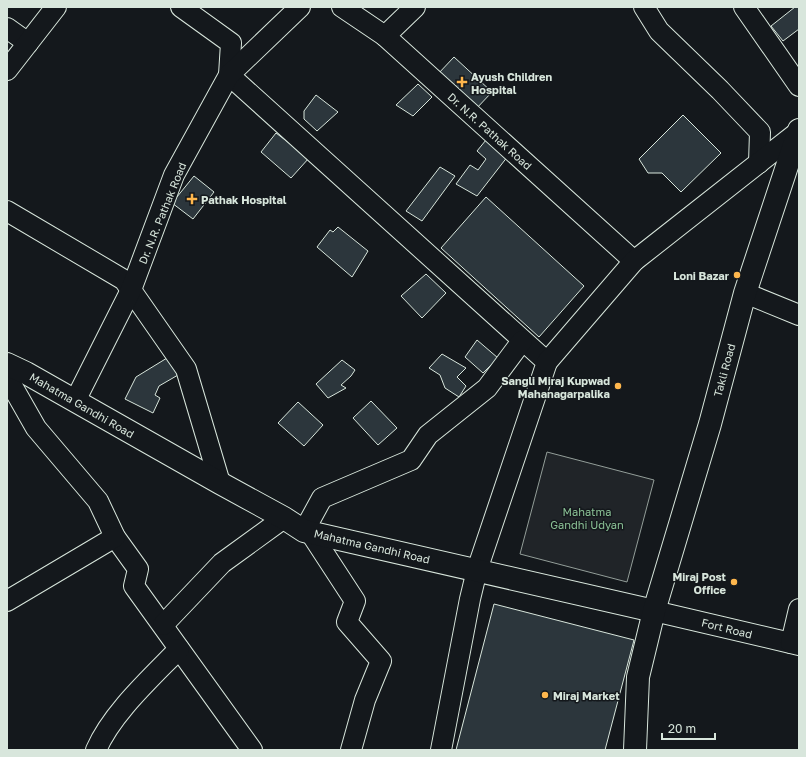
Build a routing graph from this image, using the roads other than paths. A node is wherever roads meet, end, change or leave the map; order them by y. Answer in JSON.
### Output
{"nodes":[{"id":1,"x":56,"y":7,"type":"edge"},
{"id":2,"x":181,"y":7,"type":"edge"},
{"id":3,"x":300,"y":7,"type":"edge"},
{"id":4,"x":342,"y":7,"type":"edge"},
{"id":5,"x":415,"y":7,"type":"edge"},
{"id":6,"x":644,"y":7,"type":"edge"},
{"id":7,"x":744,"y":7,"type":"edge"},
{"id":8,"x":7,"y":28,"type":"edge"},
{"id":9,"x":385,"y":36,"type":"junction"},
{"id":10,"x":28,"y":43,"type":"junction"},
{"id":11,"x":7,"y":70,"type":"edge"},
{"id":12,"x":229,"y":75,"type":"junction"},
{"id":13,"x":799,"y":86,"type":"edge"},
{"id":14,"x":797,"y":141,"type":"edge"},
{"id":15,"x":759,"y":163,"type":"junction"},
{"id":16,"x":7,"y":211,"type":"edge"},
{"id":17,"x":634,"y":261,"type":"junction"},
{"id":18,"x":131,"y":290,"type":"junction"},
{"id":19,"x":745,"y":293,"type":"junction"},
{"id":20,"x":799,"y":315,"type":"edge"},
{"id":21,"x":522,"y":341,"type":"junction"},
{"id":22,"x":547,"y":362,"type":"junction"},
{"id":23,"x":7,"y":364,"type":"edge"},
{"id":24,"x":7,"y":378,"type":"edge"},
{"id":25,"x":75,"y":401,"type":"junction"},
{"id":26,"x":220,"y":483,"type":"junction"},
{"id":27,"x":284,"y":518,"type":"junction"},
{"id":28,"x":307,"y":532,"type":"junction"},
{"id":29,"x":115,"y":537,"type":"junction"},
{"id":30,"x":477,"y":570,"type":"junction"},
{"id":31,"x":7,"y":601,"type":"edge"},
{"id":32,"x":799,"y":609,"type":"edge"},
{"id":33,"x":654,"y":611,"type":"junction"},
{"id":34,"x":163,"y":625,"type":"junction"},
{"id":35,"x":795,"y":644,"type":"edge"},
{"id":36,"x":179,"y":649,"type":"junction"},
{"id":37,"x":96,"y":750,"type":"edge"},
{"id":38,"x":252,"y":750,"type":"edge"},
{"id":39,"x":351,"y":750,"type":"edge"},
{"id":40,"x":441,"y":750,"type":"edge"},
{"id":41,"x":635,"y":750,"type":"edge"}],
"edges":[{"from":1,"to":10,"type":"street"},
{"from":2,"to":12,"type":"street"},
{"from":3,"to":12,"type":"street","name":"Dr. N.R. Pathak Road"},
{"from":4,"to":9,"type":"street","name":"Dr. N.R. Pathak Road"},
{"from":5,"to":9,"type":"street"},
{"from":6,"to":15,"type":"street"},
{"from":7,"to":13,"type":"street"},
{"from":8,"to":10,"type":"street"},
{"from":9,"to":17,"type":"street","name":"Dr. N.R. Pathak Road"},
{"from":10,"to":11,"type":"street"},
{"from":12,"to":18,"type":"street","name":"Dr. N.R. Pathak Road"},
{"from":12,"to":21,"type":"street"},
{"from":14,"to":15,"type":"street"},
{"from":14,"to":19,"type":"main road","name":"Takli Road"},
{"from":15,"to":17,"type":"street"},
{"from":16,"to":18,"type":"street"},
{"from":17,"to":22,"type":"street"},
{"from":18,"to":25,"type":"street","name":"Dr. N.R. Pathak Road"},
{"from":18,"to":26,"type":"street"},
{"from":19,"to":20,"type":"street"},
{"from":19,"to":33,"type":"main road","name":"Takli Road"},
{"from":21,"to":22,"type":"street"},
{"from":21,"to":28,"type":"street"},
{"from":22,"to":30,"type":"street"},
{"from":23,"to":25,"type":"main road","name":"Mahatma Gandhi Road"},
{"from":24,"to":29,"type":"street"},
{"from":25,"to":26,"type":"main road","name":"Mahatma Gandhi Road"},
{"from":26,"to":27,"type":"main road","name":"Mahatma Gandhi Road"},
{"from":27,"to":28,"type":"main road","name":"Mahatma Gandhi Road"},
{"from":27,"to":34,"type":"street"},
{"from":28,"to":30,"type":"main road","name":"Mahatma Gandhi Road"},
{"from":28,"to":39,"type":"street"},
{"from":29,"to":31,"type":"street"},
{"from":29,"to":34,"type":"street"},
{"from":30,"to":33,"type":"main road","name":"Mahatma Gandhi Road"},
{"from":30,"to":40,"type":"street"},
{"from":32,"to":35,"type":"street"},
{"from":33,"to":35,"type":"street","name":"Fort Road"},
{"from":33,"to":41,"type":"main road","name":"Takli Road"},
{"from":34,"to":36,"type":"street"},
{"from":36,"to":37,"type":"street"},
{"from":36,"to":38,"type":"street"}]}
